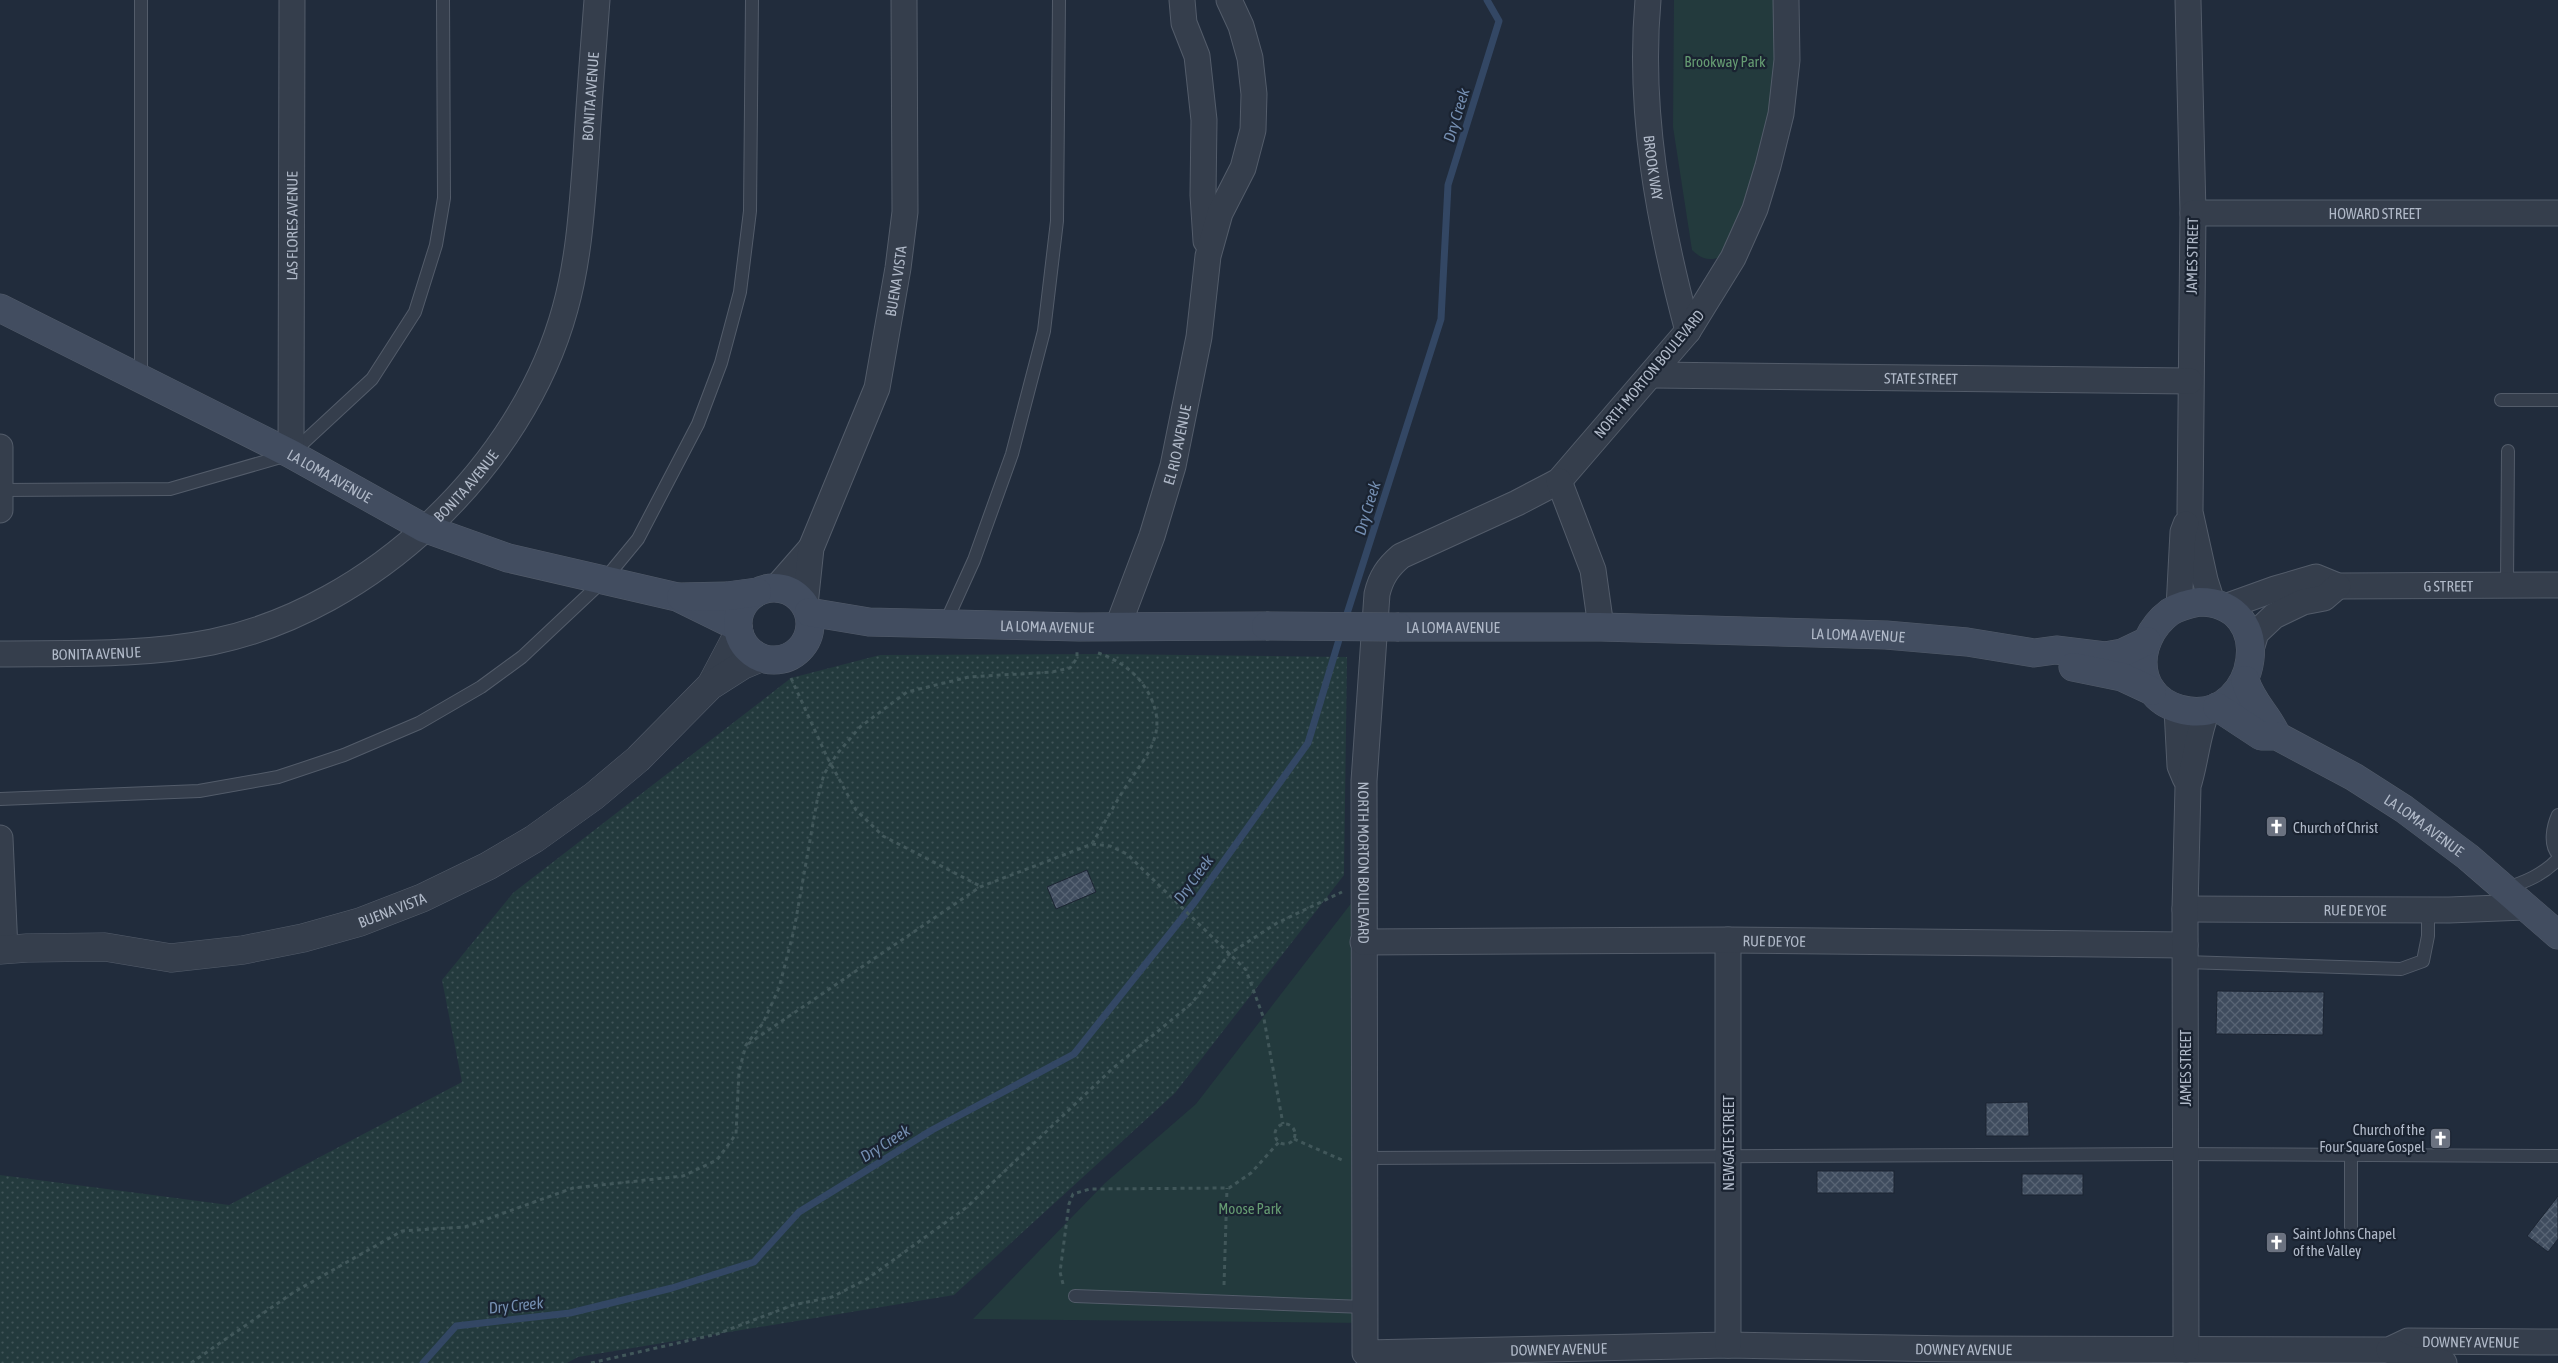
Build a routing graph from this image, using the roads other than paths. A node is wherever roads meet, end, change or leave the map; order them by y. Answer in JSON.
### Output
{"nodes":[{"id":1,"x":141,"y":0,"type":"edge"},
{"id":2,"x":292,"y":0,"type":"edge"},
{"id":3,"x":443,"y":0,"type":"edge"},
{"id":4,"x":597,"y":0,"type":"edge"},
{"id":5,"x":752,"y":0,"type":"edge"},
{"id":6,"x":904,"y":0,"type":"edge"},
{"id":7,"x":1059,"y":0,"type":"edge"},
{"id":8,"x":1182,"y":0,"type":"edge"},
{"id":9,"x":1229,"y":0,"type":"edge"},
{"id":10,"x":1648,"y":0,"type":"edge"},
{"id":11,"x":1786,"y":0,"type":"edge"},
{"id":12,"x":2188,"y":0,"type":"edge"},
{"id":13,"x":2193,"y":213,"type":"junction"},
{"id":14,"x":2558,"y":213,"type":"edge"},
{"id":15,"x":1208,"y":256,"type":"junction"},
{"id":16,"x":0,"y":308,"type":"edge"},
{"id":17,"x":1688,"y":331,"type":"junction"},
{"id":18,"x":1652,"y":375,"type":"junction"},
{"id":19,"x":141,"y":380,"type":"junction"},
{"id":20,"x":2190,"y":381,"type":"junction"},
{"id":21,"x":2501,"y":400,"type":"dead end"},
{"id":22,"x":2558,"y":400,"type":"edge"},
{"id":23,"x":0,"y":447,"type":"edge"},
{"id":24,"x":2508,"y":451,"type":"dead end"},
{"id":25,"x":291,"y":454,"type":"junction"},
{"id":26,"x":1559,"y":481,"type":"junction"},
{"id":27,"x":0,"y":490,"type":"edge"},
{"id":28,"x":0,"y":510,"type":"edge"},
{"id":29,"x":2190,"y":512,"type":"junction"},
{"id":30,"x":424,"y":528,"type":"junction"},
{"id":31,"x":811,"y":548,"type":"junction"},
{"id":32,"x":605,"y":579,"type":"junction"},
{"id":33,"x":2507,"y":585,"type":"junction"},
{"id":34,"x":2558,"y":585,"type":"edge"},
{"id":35,"x":2338,"y":586,"type":"junction"},
{"id":36,"x":766,"y":590,"type":"junction"},
{"id":37,"x":677,"y":597,"type":"junction"},
{"id":38,"x":2219,"y":605,"type":"junction"},
{"id":39,"x":2179,"y":608,"type":"junction"},
{"id":40,"x":807,"y":609,"type":"junction"},
{"id":41,"x":869,"y":622,"type":"junction"},
{"id":42,"x":945,"y":624,"type":"junction"},
{"id":43,"x":1118,"y":626,"type":"junction"},
{"id":44,"x":1601,"y":627,"type":"junction"},
{"id":45,"x":739,"y":629,"type":"junction"},
{"id":46,"x":2147,"y":640,"type":"junction"},
{"id":47,"x":804,"y":646,"type":"junction"},
{"id":48,"x":2252,"y":646,"type":"junction"},
{"id":49,"x":2034,"y":653,"type":"junction"},
{"id":50,"x":0,"y":654,"type":"edge"},
{"id":51,"x":760,"y":658,"type":"junction"},
{"id":52,"x":2245,"y":680,"type":"junction"},
{"id":53,"x":710,"y":686,"type":"junction"},
{"id":54,"x":2152,"y":691,"type":"junction"},
{"id":55,"x":2177,"y":709,"type":"junction"},
{"id":56,"x":2212,"y":709,"type":"junction"},
{"id":57,"x":2277,"y":736,"type":"junction"},
{"id":58,"x":2188,"y":786,"type":"junction"},
{"id":59,"x":0,"y":799,"type":"edge"},
{"id":60,"x":2558,"y":814,"type":"edge"},
{"id":61,"x":0,"y":838,"type":"edge"},
{"id":62,"x":2558,"y":854,"type":"edge"},
{"id":63,"x":2558,"y":859,"type":"edge"},
{"id":64,"x":2504,"y":889,"type":"junction"},
{"id":65,"x":2525,"y":908,"type":"junction"},
{"id":66,"x":2185,"y":909,"type":"junction"},
{"id":67,"x":2558,"y":909,"type":"edge"},
{"id":68,"x":2428,"y":910,"type":"junction"},
{"id":69,"x":2558,"y":935,"type":"edge"},
{"id":70,"x":1728,"y":940,"type":"junction"},
{"id":71,"x":1363,"y":942,"type":"junction"},
{"id":72,"x":3,"y":950,"type":"edge"},
{"id":73,"x":2185,"y":954,"type":"junction"},
{"id":74,"x":2185,"y":1154,"type":"junction"},
{"id":75,"x":1728,"y":1155,"type":"junction"},
{"id":76,"x":2351,"y":1155,"type":"junction"},
{"id":77,"x":2558,"y":1156,"type":"edge"},
{"id":78,"x":1364,"y":1166,"type":"junction"},
{"id":79,"x":2351,"y":1227,"type":"dead end"},
{"id":80,"x":1075,"y":1296,"type":"road end"},
{"id":81,"x":1365,"y":1307,"type":"junction"},
{"id":82,"x":2558,"y":1342,"type":"edge"},
{"id":83,"x":1728,"y":1345,"type":"junction"},
{"id":84,"x":2389,"y":1350,"type":"junction"},
{"id":85,"x":1550,"y":1356,"type":"edge"},
{"id":86,"x":1955,"y":1356,"type":"edge"},
{"id":87,"x":2327,"y":1356,"type":"edge"},
{"id":88,"x":2186,"y":1357,"type":"edge"},
{"id":89,"x":1365,"y":1358,"type":"edge"},
{"id":90,"x":2444,"y":1363,"type":"edge"}],
"edges":[{"from":1,"to":19,"type":"lane"},
{"from":2,"to":25,"type":"street","name":"LAS FLORES AVENUE"},
{"from":3,"to":25,"type":"lane"},
{"from":4,"to":30,"type":"street","name":"BONITA AVENUE"},
{"from":5,"to":32,"type":"lane"},
{"from":6,"to":31,"type":"street","name":"BUENA VISTA"},
{"from":7,"to":42,"type":"lane"},
{"from":8,"to":15,"type":"street","name":"EL RIO AVENUE"},
{"from":9,"to":15,"type":"street","name":"EL RIO AVENUE"},
{"from":10,"to":17,"type":"street","name":"BROOK WAY"},
{"from":11,"to":17,"type":"street","name":"NORTH MORTON BOULEVARD"},
{"from":12,"to":13,"type":"street","name":"JAMES STREET"},
{"from":13,"to":14,"type":"street","name":"HOWARD STREET"},
{"from":13,"to":20,"type":"street","name":"JAMES STREET"},
{"from":15,"to":43,"type":"street","name":"EL RIO AVENUE"},
{"from":16,"to":19,"type":"main road","name":"LA LOMA AVENUE"},
{"from":17,"to":18,"type":"street","name":"NORTH MORTON BOULEVARD"},
{"from":18,"to":20,"type":"street","name":"STATE STREET"},
{"from":18,"to":26,"type":"street","name":"NORTH MORTON BOULEVARD"},
{"from":19,"to":25,"type":"main road","name":"LA LOMA AVENUE"},
{"from":20,"to":29,"type":"street","name":"JAMES STREET"},
{"from":21,"to":22,"type":"lane"},
{"from":23,"to":27,"type":"street"},
{"from":24,"to":33,"type":"lane"},
{"from":25,"to":27,"type":"lane"},
{"from":25,"to":30,"type":"main road","name":"LA LOMA AVENUE"},
{"from":26,"to":44,"type":"street"},
{"from":26,"to":71,"type":"street","name":"NORTH MORTON BOULEVARD"},
{"from":27,"to":28,"type":"street"},
{"from":29,"to":38,"type":"street","name":"JAMES STREET"},
{"from":29,"to":39,"type":"street","name":"JAMES STREET"},
{"from":30,"to":32,"type":"main road","name":"LA LOMA AVENUE"},
{"from":30,"to":50,"type":"street","name":"BONITA AVENUE"},
{"from":31,"to":36,"type":"street","name":"BUENA VISTA"},
{"from":31,"to":40,"type":"street","name":"BUENA VISTA"},
{"from":32,"to":37,"type":"main road","name":"LA LOMA AVENUE"},
{"from":32,"to":59,"type":"lane"},
{"from":33,"to":34,"type":"street","name":"G STREET"},
{"from":33,"to":35,"type":"street","name":"G STREET"},
{"from":35,"to":38,"type":"street","name":"G STREET"},
{"from":35,"to":48,"type":"street"},
{"from":36,"to":37,"type":"main road","name":"LA LOMA AVENUE"},
{"from":36,"to":40,"type":"main road"},
{"from":36,"to":45,"type":"main road"},
{"from":37,"to":45,"type":"main road","name":"LA LOMA AVENUE"},
{"from":38,"to":39,"type":"main road"},
{"from":38,"to":48,"type":"main road"},
{"from":39,"to":46,"type":"main road"},
{"from":40,"to":41,"type":"main road","name":"LA LOMA AVENUE"},
{"from":40,"to":47,"type":"main road"},
{"from":41,"to":42,"type":"main road","name":"LA LOMA AVENUE"},
{"from":41,"to":47,"type":"main road","name":"LA LOMA AVENUE"},
{"from":42,"to":43,"type":"main road","name":"LA LOMA AVENUE"},
{"from":43,"to":44,"type":"main road","name":"LA LOMA AVENUE","bridge":true},
{"from":44,"to":49,"type":"main road","name":"LA LOMA AVENUE"},
{"from":45,"to":51,"type":"main road"},
{"from":45,"to":53,"type":"street","name":"BUENA VISTA"},
{"from":46,"to":49,"type":"main road","name":"LA LOMA AVENUE"},
{"from":46,"to":54,"type":"main road"},
{"from":47,"to":51,"type":"main road"},
{"from":48,"to":52,"type":"main road"},
{"from":49,"to":54,"type":"main road","name":"LA LOMA AVENUE"},
{"from":51,"to":53,"type":"street","name":"BUENA VISTA"},
{"from":52,"to":56,"type":"main road"},
{"from":52,"to":57,"type":"main road"},
{"from":53,"to":72,"type":"street","name":"BUENA VISTA"},
{"from":54,"to":55,"type":"main road"},
{"from":55,"to":56,"type":"main road"},
{"from":55,"to":58,"type":"street","name":"JAMES STREET"},
{"from":56,"to":57,"type":"main road","name":"LA LOMA AVENUE"},
{"from":56,"to":58,"type":"street","name":"JAMES STREET"},
{"from":57,"to":64,"type":"main road","name":"LA LOMA AVENUE"},
{"from":58,"to":66,"type":"street","name":"JAMES STREET"},
{"from":60,"to":62,"type":"lane"},
{"from":61,"to":72,"type":"street"},
{"from":63,"to":64,"type":"lane"},
{"from":64,"to":65,"type":"main road","name":"LA LOMA AVENUE"},
{"from":65,"to":67,"type":"main road"},
{"from":65,"to":68,"type":"street","name":"RUE DE YOE"},
{"from":65,"to":69,"type":"main road","name":"LA LOMA AVENUE"},
{"from":66,"to":68,"type":"street","name":"RUE DE YOE"},
{"from":66,"to":73,"type":"street","name":"JAMES STREET"},
{"from":68,"to":73,"type":"lane"},
{"from":70,"to":71,"type":"street","name":"RUE DE YOE"},
{"from":70,"to":73,"type":"street","name":"RUE DE YOE"},
{"from":70,"to":75,"type":"street","name":"NEWGATE STREET"},
{"from":71,"to":78,"type":"street","name":"NORTH MORTON BOULEVARD"},
{"from":73,"to":74,"type":"street","name":"JAMES STREET"},
{"from":74,"to":75,"type":"lane"},
{"from":74,"to":76,"type":"lane"},
{"from":74,"to":88,"type":"street","name":"JAMES STREET"},
{"from":75,"to":78,"type":"lane"},
{"from":75,"to":83,"type":"street","name":"NEWGATE STREET"},
{"from":76,"to":77,"type":"lane"},
{"from":76,"to":79,"type":"lane"},
{"from":78,"to":81,"type":"street","name":"NORTH MORTON BOULEVARD"},
{"from":80,"to":81,"type":"lane"},
{"from":81,"to":89,"type":"street","name":"NORTH MORTON BOULEVARD"},
{"from":82,"to":84,"type":"street","name":"DOWNEY AVENUE"},
{"from":83,"to":85,"type":"street","name":"DOWNEY AVENUE"},
{"from":83,"to":86,"type":"street","name":"DOWNEY AVENUE"},
{"from":84,"to":87,"type":"street","name":"DOWNEY AVENUE"},
{"from":84,"to":90,"type":"street"},
{"from":85,"to":89,"type":"street","name":"DOWNEY AVENUE"},
{"from":86,"to":88,"type":"street","name":"DOWNEY AVENUE"},
{"from":87,"to":88,"type":"street","name":"DOWNEY AVENUE"}]}
